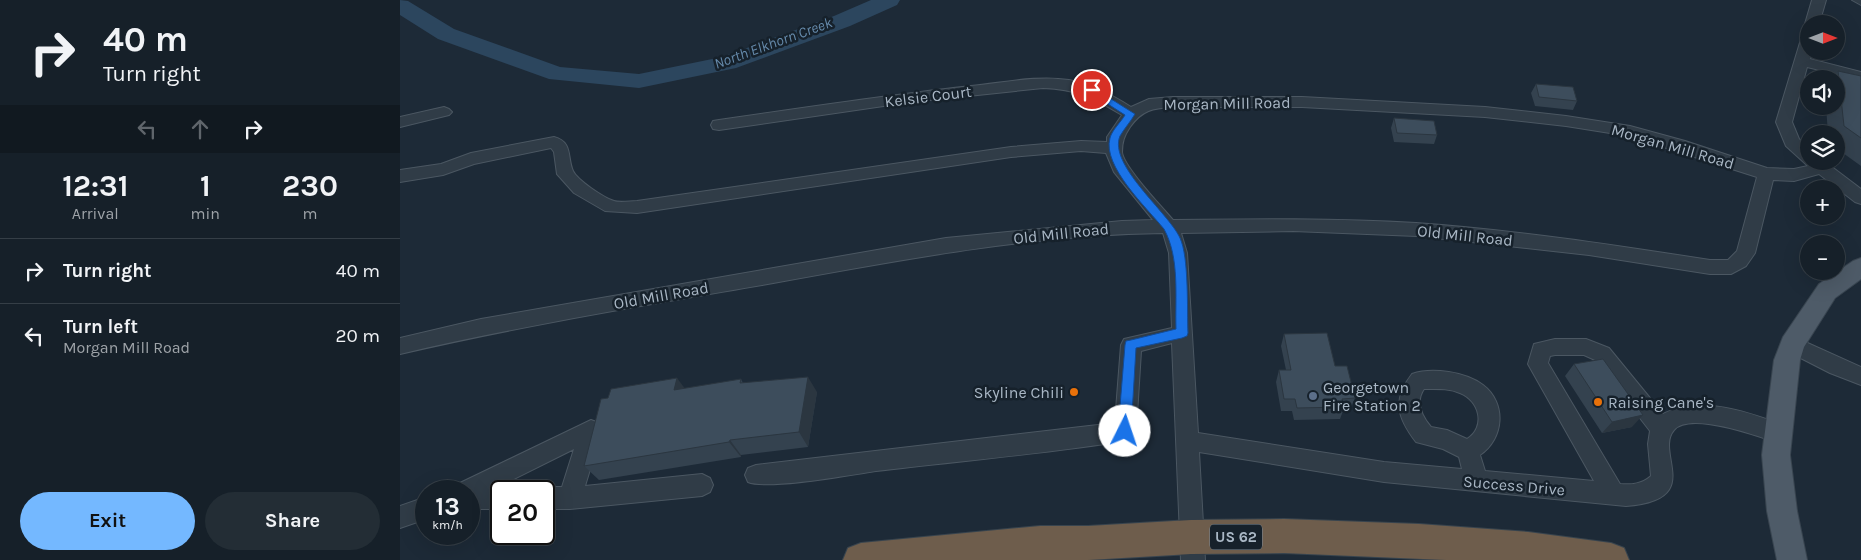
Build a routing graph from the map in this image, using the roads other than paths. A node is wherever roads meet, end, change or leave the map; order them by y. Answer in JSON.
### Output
{"nodes":[{"id":1,"x":1819,"y":0,"type":"edge"},
{"id":2,"x":1815,"y":15,"type":"edge"},
{"id":3,"x":1801,"y":61,"type":"joint"},
{"id":4,"x":1861,"y":76,"type":"edge"},
{"id":5,"x":444,"y":112,"type":"dead end"},
{"id":6,"x":1131,"y":114,"type":"junction"},
{"id":7,"x":400,"y":122,"type":"edge"},
{"id":8,"x":719,"y":125,"type":"dead end"},
{"id":9,"x":1114,"y":148,"type":"junction"},
{"id":10,"x":1800,"y":149,"type":"edge"},
{"id":11,"x":1802,"y":170,"type":"edge"},
{"id":12,"x":1825,"y":170,"type":"edge"},
{"id":13,"x":1766,"y":174,"type":"junction"},
{"id":14,"x":400,"y":176,"type":"edge"},
{"id":15,"x":1861,"y":198,"type":"edge"},
{"id":16,"x":1168,"y":226,"type":"junction"},
{"id":17,"x":1861,"y":267,"type":"edge"},
{"id":18,"x":1182,"y":333,"type":"junction"},
{"id":19,"x":1792,"y":344,"type":"junction"},
{"id":20,"x":400,"y":346,"type":"edge"},
{"id":21,"x":1861,"y":376,"type":"edge"},
{"id":22,"x":1662,"y":429,"type":"junction"},
{"id":23,"x":1778,"y":433,"type":"junction"},
{"id":24,"x":1188,"y":441,"type":"junction"},
{"id":25,"x":1468,"y":451,"type":"dead end"},
{"id":26,"x":756,"y":475,"type":"dead end"},
{"id":27,"x":1476,"y":481,"type":"junction"},
{"id":28,"x":480,"y":485,"type":"edge"},
{"id":29,"x":702,"y":485,"type":"dead end"},
{"id":30,"x":1614,"y":494,"type":"junction"},
{"id":31,"x":555,"y":498,"type":"edge"},
{"id":32,"x":570,"y":498,"type":"junction"},
{"id":33,"x":415,"y":512,"type":"edge"},
{"id":34,"x":400,"y":517,"type":"edge"},
{"id":35,"x":1192,"y":548,"type":"edge"},
{"id":36,"x":861,"y":560,"type":"edge"},
{"id":37,"x":1611,"y":560,"type":"edge"},
{"id":38,"x":1792,"y":560,"type":"edge"}],
"edges":[{"from":1,"to":2,"type":"street"},
{"from":3,"to":4,"type":"street"},
{"from":3,"to":10,"type":"street"},
{"from":5,"to":7,"type":"street"},
{"from":6,"to":8,"type":"street","name":"Kelsie Court"},
{"from":6,"to":9,"type":"street"},
{"from":6,"to":13,"type":"street","name":"Morgan Mill Road"},
{"from":9,"to":14,"type":"street"},
{"from":9,"to":16,"type":"street"},
{"from":11,"to":13,"type":"street","name":"Morgan Mill Road"},
{"from":12,"to":15,"type":"street"},
{"from":13,"to":16,"type":"street","name":"Old Mill Road"},
{"from":16,"to":18,"type":"street"},
{"from":16,"to":20,"type":"street","name":"Old Mill Road"},
{"from":17,"to":19,"type":"main road"},
{"from":18,"to":24,"type":"street"},
{"from":18,"to":26,"type":"street"},
{"from":19,"to":21,"type":"street"},
{"from":19,"to":23,"type":"main road"},
{"from":22,"to":23,"type":"street"},
{"from":22,"to":30,"type":"street","name":"Success Drive"},
{"from":22,"to":30,"type":"street"},
{"from":23,"to":38,"type":"main road"},
{"from":24,"to":27,"type":"street","name":"Success Drive"},
{"from":24,"to":35,"type":"street"},
{"from":25,"to":27,"type":"street"},
{"from":27,"to":30,"type":"street","name":"Success Drive"},
{"from":28,"to":32,"type":"street"},
{"from":29,"to":32,"type":"street"},
{"from":31,"to":32,"type":"street"},
{"from":33,"to":34,"type":"street"},
{"from":35,"to":36,"type":"highway","number":"US 62"},
{"from":35,"to":37,"type":"highway","number":"US 62"}]}
